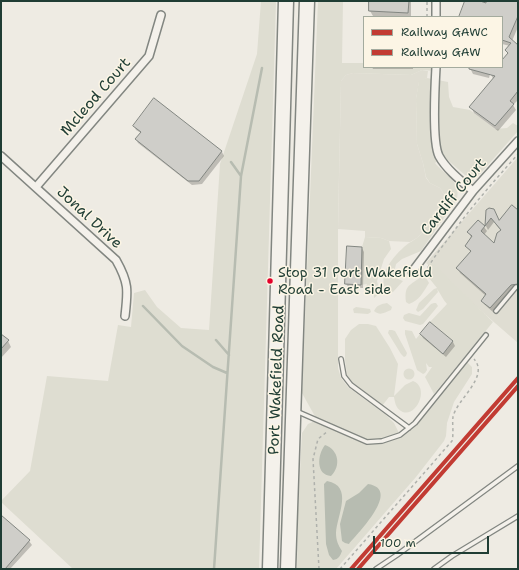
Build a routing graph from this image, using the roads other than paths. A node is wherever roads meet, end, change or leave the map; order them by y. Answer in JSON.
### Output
{"nodes":[{"id":1,"x":286,"y":1,"type":"edge"},
{"id":2,"x":307,"y":1,"type":"edge"},
{"id":3,"x":436,"y":1,"type":"edge"},
{"id":4,"x":161,"y":15,"type":"dead end"},
{"id":5,"x":436,"y":16,"type":"edge"},
{"id":6,"x":436,"y":68,"type":"edge"},
{"id":7,"x":518,"y":141,"type":"edge"},
{"id":8,"x":1,"y":156,"type":"edge"},
{"id":9,"x":36,"y":187,"type":"junction"},
{"id":10,"x":473,"y":191,"type":"junction"},
{"id":11,"x":412,"y":272,"type":"dead end"},
{"id":12,"x":518,"y":286,"type":"edge"},
{"id":13,"x":496,"y":311,"type":"dead end"},
{"id":14,"x":125,"y":316,"type":"dead end"},
{"id":15,"x":486,"y":335,"type":"dead end"},
{"id":16,"x":341,"y":359,"type":"dead end"},
{"id":17,"x":293,"y":409,"type":"junction"},
{"id":18,"x":409,"y":428,"type":"junction"},
{"id":19,"x":518,"y":466,"type":"edge"},
{"id":20,"x":518,"y":516,"type":"edge"},
{"id":21,"x":270,"y":569,"type":"edge"},
{"id":22,"x":288,"y":569,"type":"edge"},
{"id":23,"x":376,"y":569,"type":"edge"},
{"id":24,"x":434,"y":569,"type":"edge"}],
"edges":[{"from":1,"to":21,"type":"highway","name":"Port Wakefield Road"},
{"from":2,"to":17,"type":"highway","name":"Port Wakefield Road"},
{"from":3,"to":5,"type":"street"},
{"from":4,"to":9,"type":"street","name":"Mcleod Court"},
{"from":6,"to":10,"type":"street"},
{"from":7,"to":10,"type":"street","name":"Cardiff Court"},
{"from":8,"to":9,"type":"street","name":"Jonal Drive"},
{"from":9,"to":14,"type":"street","name":"Jonal Drive"},
{"from":10,"to":11,"type":"street","name":"Cardiff Court"},
{"from":12,"to":13,"type":"lane"},
{"from":15,"to":18,"type":"lane"},
{"from":16,"to":18,"type":"lane"},
{"from":17,"to":18,"type":"lane"},
{"from":17,"to":22,"type":"highway","name":"Port Wakefield Road"},
{"from":19,"to":23,"type":"lane"},
{"from":20,"to":24,"type":"lane"}]}
